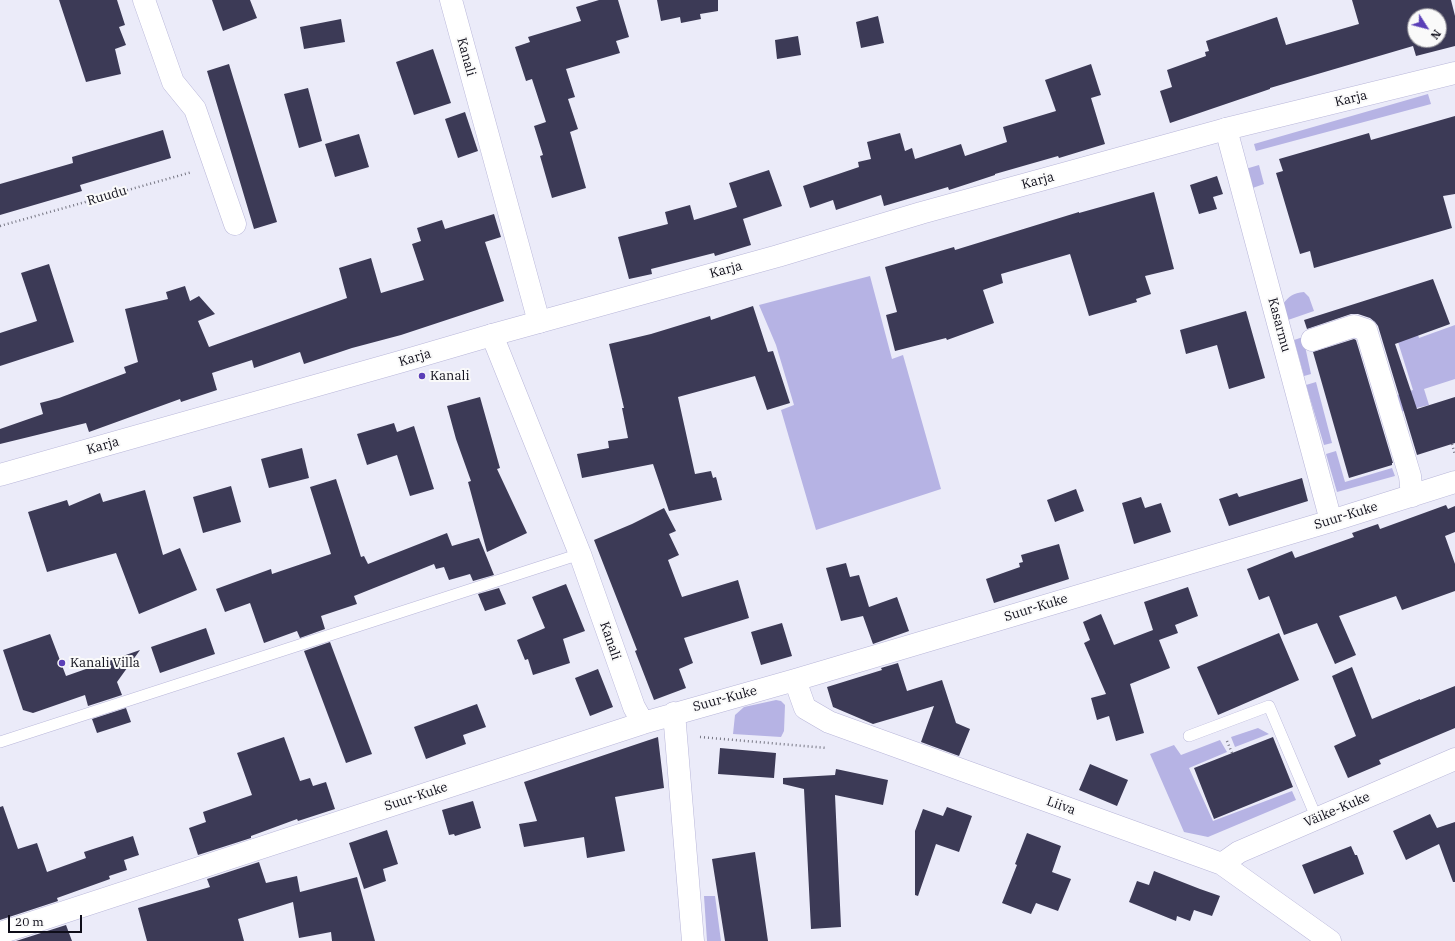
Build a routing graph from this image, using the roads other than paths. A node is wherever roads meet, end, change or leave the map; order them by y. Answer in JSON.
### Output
{"nodes":[{"id":1,"x":144,"y":0,"type":"edge"},
{"id":2,"x":451,"y":0,"type":"edge"},
{"id":3,"x":1455,"y":73,"type":"edge"},
{"id":4,"x":1226,"y":129,"type":"junction"},
{"id":5,"x":235,"y":224,"type":"dead end"},
{"id":6,"x":539,"y":322,"type":"junction"},
{"id":7,"x":492,"y":335,"type":"junction"},
{"id":8,"x":1312,"y":340,"type":"dead end"},
{"id":9,"x":0,"y":475,"type":"edge"},
{"id":10,"x":1455,"y":482,"type":"edge"},
{"id":11,"x":1412,"y":496,"type":"junction"},
{"id":12,"x":1331,"y":521,"type":"junction"},
{"id":13,"x":580,"y":554,"type":"junction"},
{"id":14,"x":795,"y":680,"type":"junction"},
{"id":15,"x":674,"y":713,"type":"junction"},
{"id":16,"x":643,"y":723,"type":"junction"},
{"id":17,"x":1189,"y":736,"type":"dead end"},
{"id":18,"x":0,"y":742,"type":"edge"},
{"id":19,"x":1455,"y":760,"type":"edge"},
{"id":20,"x":1317,"y":819,"type":"junction"},
{"id":21,"x":1222,"y":864,"type":"junction"},
{"id":22,"x":0,"y":934,"type":"edge"},
{"id":23,"x":693,"y":941,"type":"edge"},
{"id":24,"x":1330,"y":941,"type":"edge"}],
"edges":[{"from":1,"to":5,"type":"street"},
{"from":2,"to":6,"type":"street","name":"Kanali"},
{"from":3,"to":4,"type":"street","name":"Karja"},
{"from":4,"to":6,"type":"street","name":"Karja"},
{"from":4,"to":12,"type":"street","name":"Kasarmu"},
{"from":6,"to":7,"type":"street","name":"Karja"},
{"from":7,"to":9,"type":"street","name":"Karja"},
{"from":7,"to":13,"type":"street","name":"Kanali"},
{"from":8,"to":11,"type":"street"},
{"from":10,"to":11,"type":"street","name":"Suur-Kuke"},
{"from":11,"to":12,"type":"street","name":"Suur-Kuke"},
{"from":12,"to":14,"type":"street","name":"Suur-Kuke"},
{"from":13,"to":16,"type":"street","name":"Kanali"},
{"from":13,"to":18,"type":"lane"},
{"from":14,"to":15,"type":"street","name":"Suur-Kuke"},
{"from":14,"to":21,"type":"street","name":"Liiva"},
{"from":15,"to":16,"type":"street","name":"Suur-Kuke"},
{"from":15,"to":23,"type":"street"},
{"from":16,"to":22,"type":"street","name":"Suur-Kuke"},
{"from":17,"to":20,"type":"lane"},
{"from":19,"to":20,"type":"street","name":"Väike-Kuke"},
{"from":20,"to":21,"type":"street","name":"Väike-Kuke"},
{"from":21,"to":24,"type":"street","name":"Liiva"}]}
